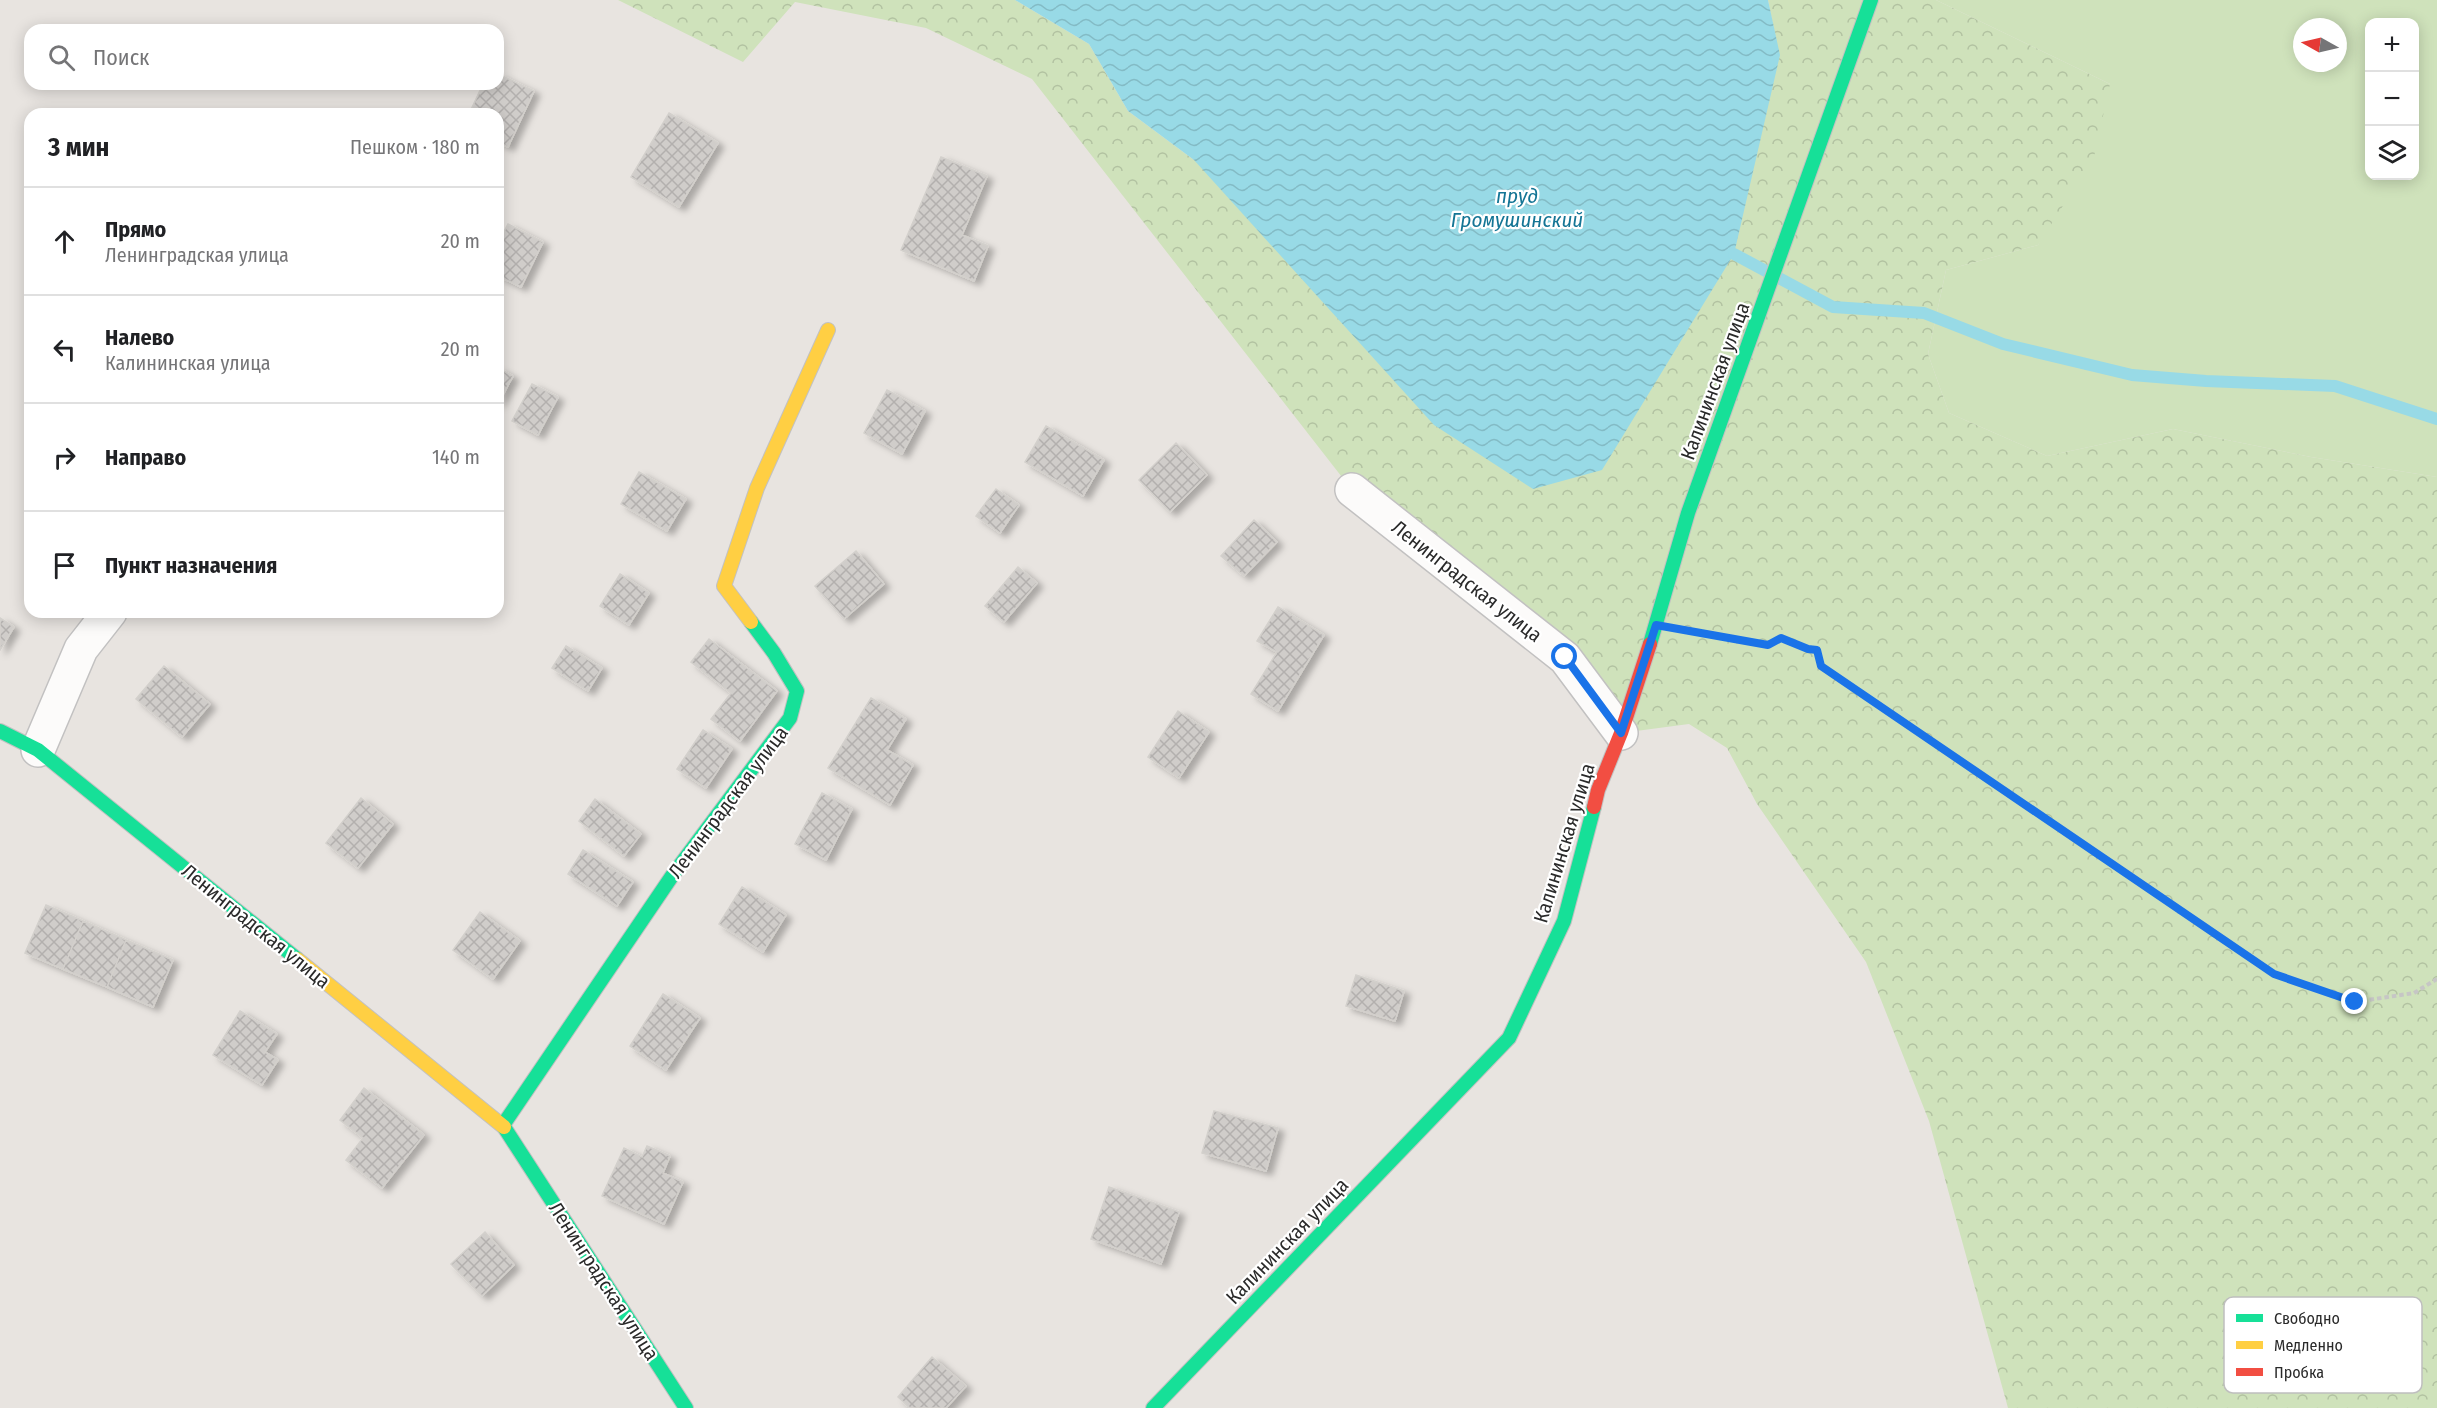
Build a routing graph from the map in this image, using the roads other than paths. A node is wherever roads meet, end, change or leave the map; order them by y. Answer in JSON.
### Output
{"nodes":[{"id":1,"x":1871,"y":0,"type":"edge"},
{"id":2,"x":828,"y":330,"type":"dead end"},
{"id":3,"x":1352,"y":490,"type":"dead end"},
{"id":4,"x":105,"y":618,"type":"edge"},
{"id":5,"x":0,"y":731,"type":"edge"},
{"id":6,"x":1621,"y":733,"type":"junction"},
{"id":7,"x":38,"y":750,"type":"junction"},
{"id":8,"x":503,"y":1125,"type":"junction"},
{"id":9,"x":686,"y":1408,"type":"edge"},
{"id":10,"x":1153,"y":1408,"type":"edge"}],
"edges":[{"from":1,"to":6,"type":"street","name":"Калининская улица"},
{"from":2,"to":8,"type":"street","name":"Ленинградская улица"},
{"from":3,"to":6,"type":"street","name":"Ленинградская улица"},
{"from":4,"to":7,"type":"street"},
{"from":5,"to":7,"type":"street","name":"Ленинградская улица"},
{"from":6,"to":10,"type":"street","name":"Калининская улица"},
{"from":7,"to":8,"type":"street","name":"Ленинградская улица"},
{"from":8,"to":9,"type":"street","name":"Ленинградская улица"}]}
